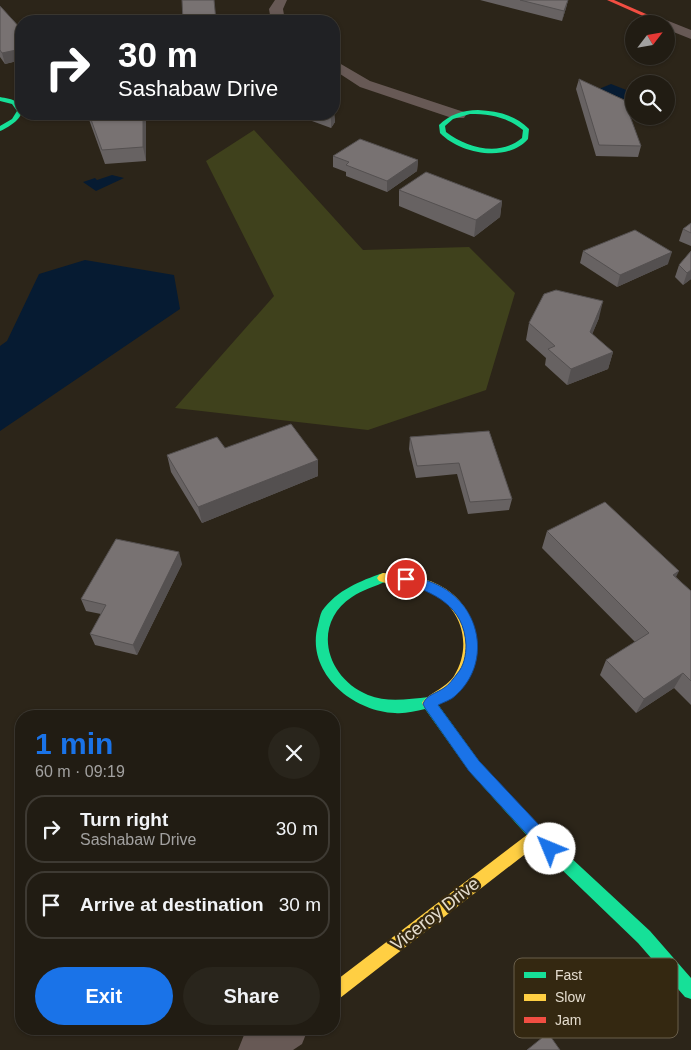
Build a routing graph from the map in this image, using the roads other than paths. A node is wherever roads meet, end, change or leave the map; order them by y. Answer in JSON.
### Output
{"nodes":[{"id":1,"x":281,"y":0,"type":"edge"},
{"id":2,"x":610,"y":0,"type":"edge"},
{"id":3,"x":277,"y":15,"type":"edge"},
{"id":4,"x":645,"y":15,"type":"edge"},
{"id":5,"x":675,"y":28,"type":"edge"},
{"id":6,"x":691,"y":35,"type":"edge"},
{"id":7,"x":340,"y":68,"type":"edge"},
{"id":8,"x":0,"y":99,"type":"edge"},
{"id":9,"x":15,"y":104,"type":"edge"},
{"id":10,"x":458,"y":115,"type":"junction"},
{"id":11,"x":15,"y":120,"type":"edge"},
{"id":12,"x":0,"y":128,"type":"edge"},
{"id":13,"x":429,"y":704,"type":"junction"},
{"id":14,"x":537,"y":836,"type":"junction"},
{"id":15,"x":662,"y":958,"type":"edge"},
{"id":16,"x":678,"y":976,"type":"edge"},
{"id":17,"x":340,"y":987,"type":"edge"},
{"id":18,"x":691,"y":991,"type":"edge"},
{"id":19,"x":279,"y":1035,"type":"edge"},
{"id":20,"x":259,"y":1050,"type":"edge"}],
"edges":[{"from":1,"to":3,"type":"street"},
{"from":2,"to":4,"type":"street"},
{"from":5,"to":6,"type":"street"},
{"from":7,"to":10,"type":"street"},
{"from":8,"to":9,"type":"street"},
{"from":10,"to":10,"type":"street"},
{"from":11,"to":12,"type":"street"},
{"from":13,"to":13,"type":"street"},
{"from":13,"to":14,"type":"street"},
{"from":14,"to":15,"type":"street"},
{"from":14,"to":17,"type":"street","name":"Viceroy Drive"},
{"from":16,"to":18,"type":"street"},
{"from":19,"to":20,"type":"street"}]}
